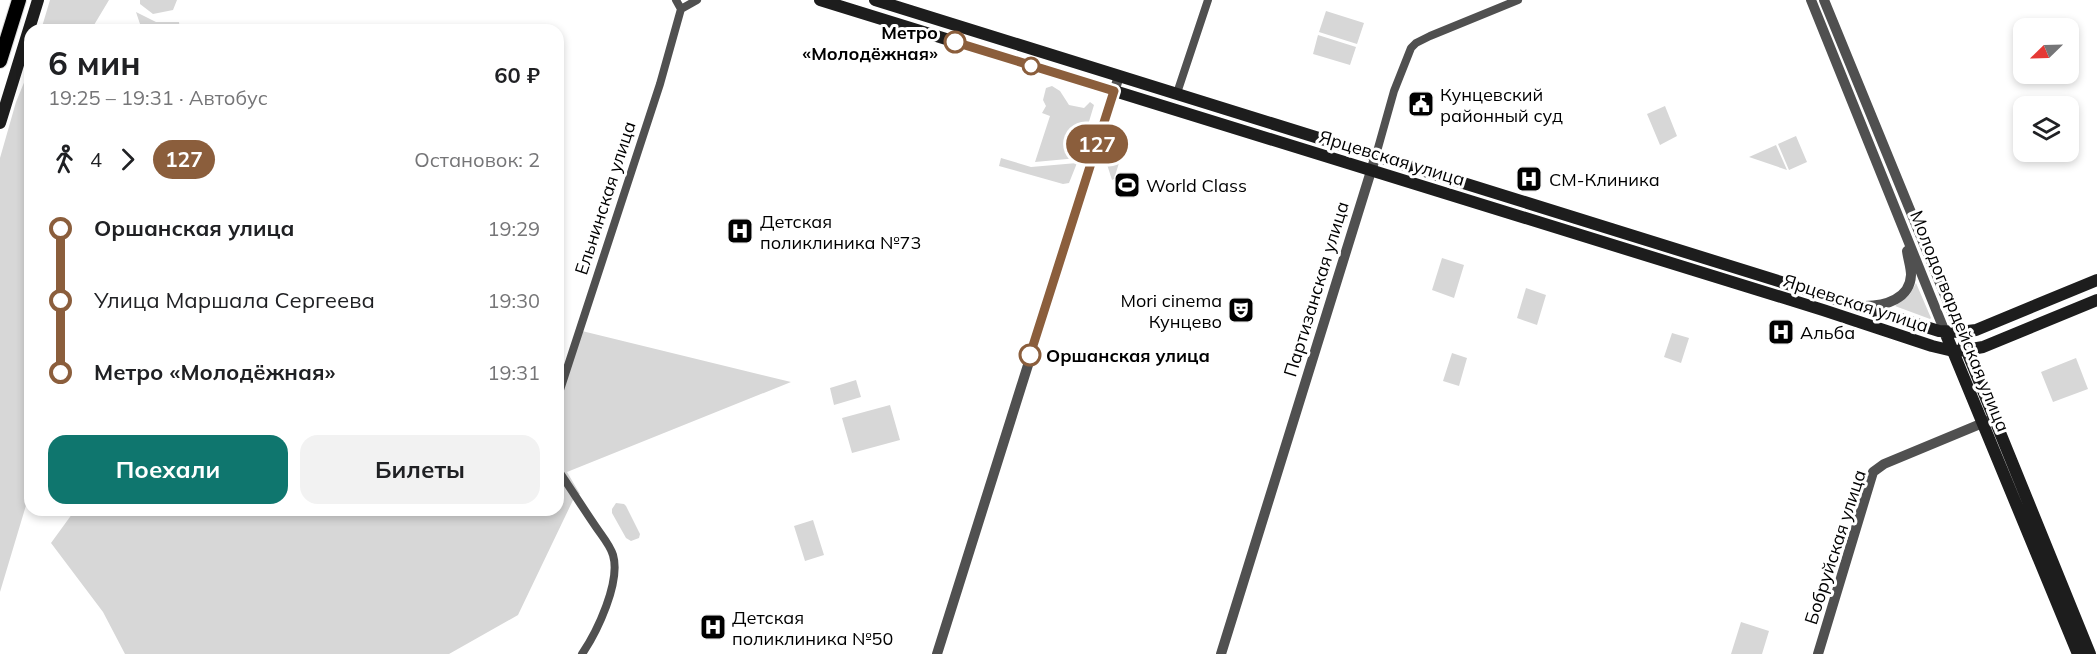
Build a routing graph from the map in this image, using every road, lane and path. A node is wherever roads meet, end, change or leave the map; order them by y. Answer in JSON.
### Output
{"nodes":[{"id":1,"x":19,"y":0,"type":"edge"},
{"id":2,"x":38,"y":0,"type":"edge"},
{"id":3,"x":676,"y":0,"type":"edge"},
{"id":4,"x":697,"y":0,"type":"edge"},
{"id":5,"x":820,"y":0,"type":"edge"},
{"id":6,"x":875,"y":0,"type":"edge"},
{"id":7,"x":1208,"y":0,"type":"edge"},
{"id":8,"x":1518,"y":0,"type":"edge"},
{"id":9,"x":1811,"y":0,"type":"edge"},
{"id":10,"x":1824,"y":0,"type":"edge"},
{"id":11,"x":681,"y":9,"type":"junction"},
{"id":12,"x":31,"y":24,"type":"edge"},
{"id":13,"x":24,"y":45,"type":"edge"},
{"id":14,"x":0,"y":61,"type":"edge"},
{"id":15,"x":1119,"y":76,"type":"junction"},
{"id":16,"x":1114,"y":91,"type":"junction"},
{"id":17,"x":1177,"y":93,"type":"junction"},
{"id":18,"x":0,"y":123,"type":"edge"},
{"id":19,"x":1376,"y":155,"type":"junction"},
{"id":20,"x":1371,"y":170,"type":"junction"},
{"id":21,"x":1904,"y":233,"type":"junction"},
{"id":22,"x":2097,"y":280,"type":"edge"},
{"id":23,"x":2097,"y":300,"type":"edge"},
{"id":24,"x":1862,"y":306,"type":"junction"},
{"id":25,"x":1945,"y":332,"type":"junction"},
{"id":26,"x":1960,"y":332,"type":"junction"},
{"id":27,"x":1966,"y":350,"type":"junction"},
{"id":28,"x":1953,"y":351,"type":"junction"},
{"id":29,"x":564,"y":378,"type":"edge"},
{"id":30,"x":1988,"y":421,"type":"junction"},
{"id":31,"x":564,"y":479,"type":"edge"},
{"id":32,"x":582,"y":654,"type":"edge"},
{"id":33,"x":938,"y":654,"type":"edge"},
{"id":34,"x":1221,"y":654,"type":"edge"},
{"id":35,"x":1818,"y":654,"type":"edge"},
{"id":36,"x":2078,"y":654,"type":"edge"},
{"id":37,"x":2090,"y":654,"type":"edge"}],
"edges":[{"from":1,"to":14,"type":"main road"},
{"from":2,"to":12,"type":"main road"},
{"from":3,"to":11,"type":"street"},
{"from":4,"to":11,"type":"street"},
{"from":5,"to":16,"type":"main road","name":"Ярцевская улица"},
{"from":6,"to":15,"type":"main road","name":"Ярцевская улица"},
{"from":7,"to":17,"type":"street"},
{"from":8,"to":19,"type":"street","name":"Партизанская улица"},
{"from":9,"to":21,"type":"street","name":"Молодогвардейская улица"},
{"from":10,"to":26,"type":"street","name":"Молодогвардейская улица"},
{"from":11,"to":29,"type":"street","name":"Ельнинская улица"},
{"from":13,"to":18,"type":"main road"},
{"from":15,"to":16,"type":"street"},
{"from":15,"to":17,"type":"main road","name":"Ярцевская улица"},
{"from":16,"to":20,"type":"main road","name":"Ярцевская улица"},
{"from":16,"to":33,"type":"street"},
{"from":17,"to":19,"type":"main road","name":"Ярцевская улица"},
{"from":19,"to":20,"type":"street","name":"Партизанская улица"},
{"from":19,"to":24,"type":"main road","name":"Ярцевская улица"},
{"from":20,"to":28,"type":"main road","name":"Ярцевская улица"},
{"from":20,"to":34,"type":"street","name":"Партизанская улица"},
{"from":21,"to":24,"type":"street"},
{"from":21,"to":25,"type":"street","name":"Молодогвардейская улица"},
{"from":22,"to":26,"type":"main road","name":"Ярцевская улица"},
{"from":23,"to":27,"type":"main road","name":"Ярцевская улица"},
{"from":24,"to":25,"type":"main road","name":"Ярцевская улица"},
{"from":25,"to":26,"type":"main road","name":"Ярцевская улица"},
{"from":25,"to":28,"type":"main road","name":"Молодогвардейская улица"},
{"from":26,"to":27,"type":"main road","name":"Молодогвардейская улица"},
{"from":27,"to":28,"type":"main road","name":"Ярцевская улица"},
{"from":27,"to":30,"type":"main road","name":"Молодогвардейская улица"},
{"from":28,"to":30,"type":"main road","name":"Молодогвардейская улица"},
{"from":30,"to":35,"type":"street","name":"Бобруйская улица"},
{"from":30,"to":36,"type":"main road","name":"Молодогвардейская улица"},
{"from":30,"to":37,"type":"main road","name":"Молодогвардейская улица"},
{"from":31,"to":32,"type":"street"}]}
